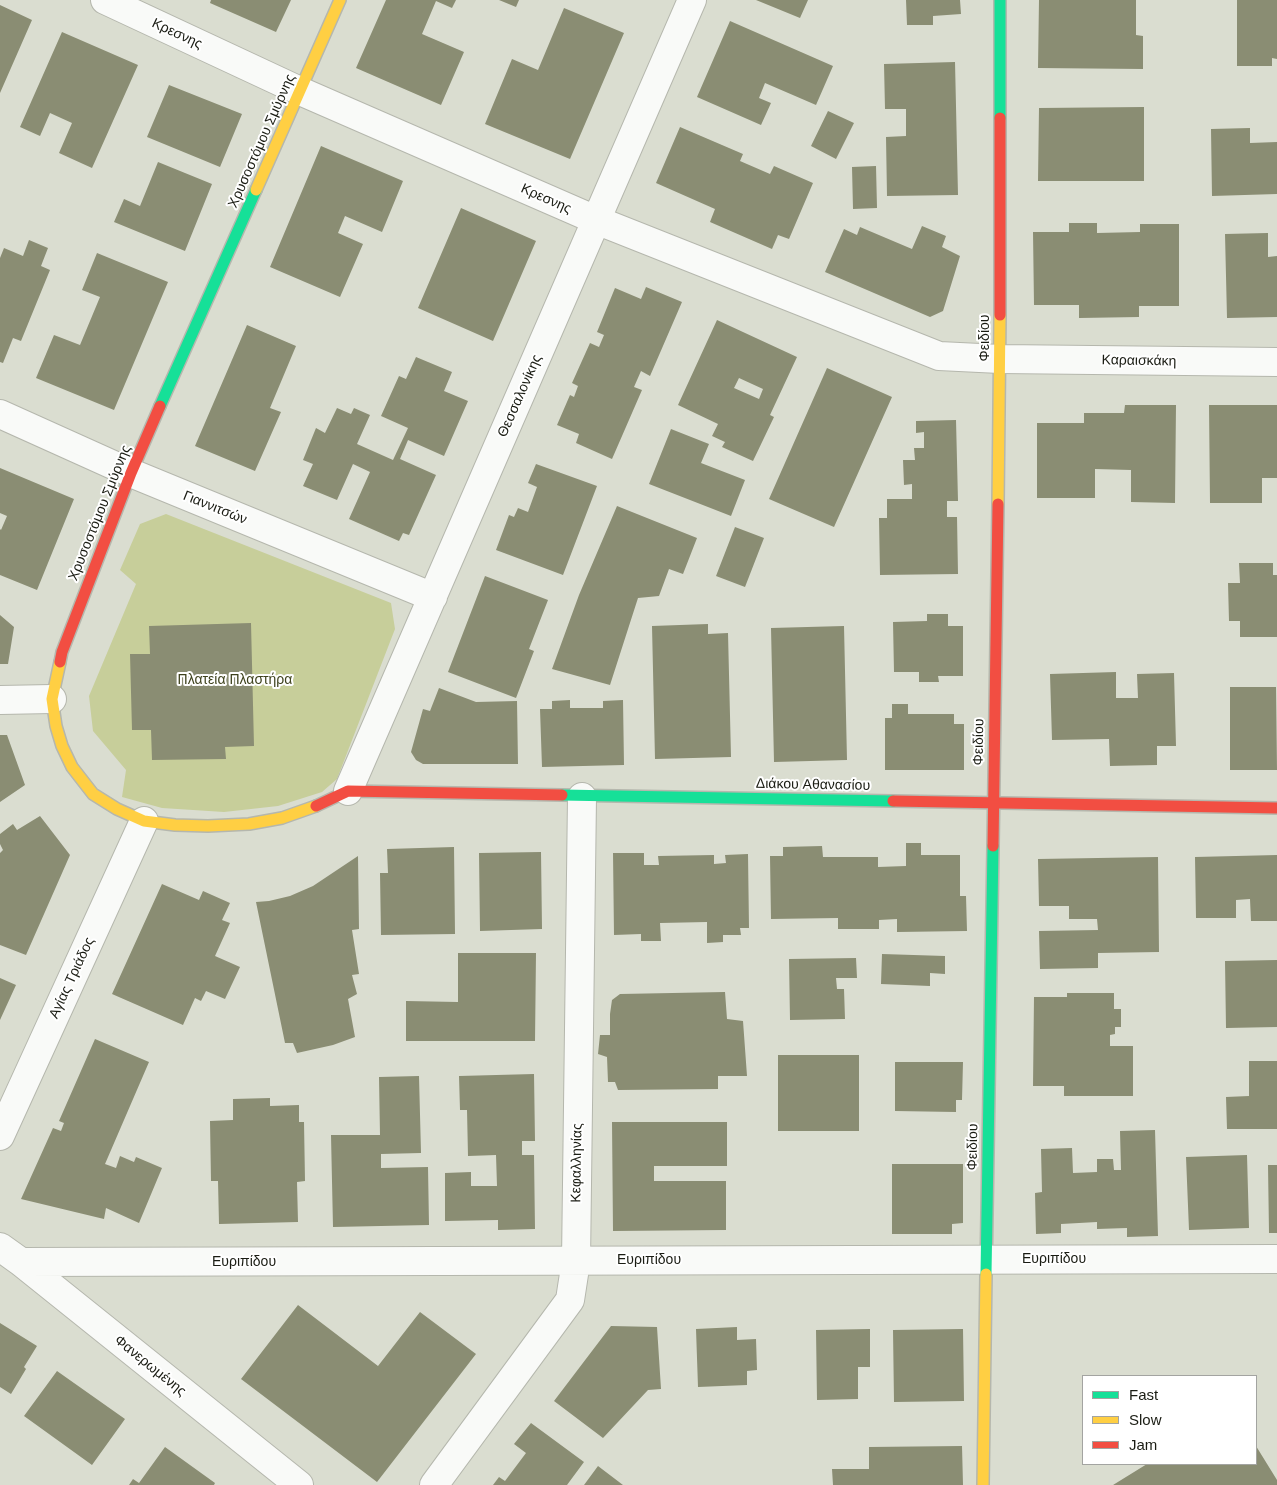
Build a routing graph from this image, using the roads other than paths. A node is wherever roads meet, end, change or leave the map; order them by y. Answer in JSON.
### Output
{"nodes":[{"id":1,"x":105,"y":0,"type":"edge"},
{"id":2,"x":340,"y":0,"type":"edge"},
{"id":3,"x":692,"y":0,"type":"edge"},
{"id":4,"x":1000,"y":0,"type":"edge"},
{"id":5,"x":300,"y":91,"type":"junction"},
{"id":6,"x":596,"y":220,"type":"junction"},
{"id":7,"x":1000,"y":359,"type":"junction"},
{"id":8,"x":1277,"y":362,"type":"edge"},
{"id":9,"x":0,"y":414,"type":"edge"},
{"id":10,"x":131,"y":473,"type":"junction"},
{"id":11,"x":432,"y":597,"type":"junction"},
{"id":12,"x":52,"y":699,"type":"junction"},
{"id":13,"x":0,"y":700,"type":"edge"},
{"id":14,"x":348,"y":791,"type":"junction"},
{"id":15,"x":582,"y":797,"type":"junction"},
{"id":16,"x":994,"y":803,"type":"junction"},
{"id":17,"x":1277,"y":808,"type":"edge"},
{"id":18,"x":144,"y":821,"type":"junction"},
{"id":19,"x":0,"y":1136,"type":"edge"},
{"id":20,"x":11,"y":1255,"type":"edge"},
{"id":21,"x":1277,"y":1259,"type":"edge"},
{"id":22,"x":987,"y":1260,"type":"junction"},
{"id":23,"x":576,"y":1261,"type":"junction"},
{"id":24,"x":299,"y":1485,"type":"edge"},
{"id":25,"x":434,"y":1485,"type":"edge"},
{"id":26,"x":983,"y":1485,"type":"edge"}],
"edges":[{"from":1,"to":5,"type":"street","name":"Κρεσνης"},
{"from":2,"to":5,"type":"street","name":"Χρυσοστόμου Σμύρνης"},
{"from":3,"to":6,"type":"street","name":"Θεσσαλονίκης"},
{"from":4,"to":7,"type":"street","name":"Φειδίου"},
{"from":5,"to":6,"type":"street","name":"Κρεσνης"},
{"from":5,"to":10,"type":"street","name":"Χρυσοστόμου Σμύρνης"},
{"from":6,"to":7,"type":"street","name":"Κρεσνης"},
{"from":6,"to":11,"type":"street","name":"Θεσσαλονίκης"},
{"from":7,"to":8,"type":"street","name":"Καραισκάκη"},
{"from":7,"to":16,"type":"street","name":"Φειδίου"},
{"from":9,"to":10,"type":"street","name":"Γιαννιτσών"},
{"from":10,"to":11,"type":"street","name":"Γιαννιτσών"},
{"from":10,"to":12,"type":"street","name":"Χρυσοστόμου Σμύρνης"},
{"from":11,"to":14,"type":"street","name":"Θεσσαλονίκης"},
{"from":12,"to":13,"type":"street"},
{"from":12,"to":18,"type":"street","name":"Χρυσοστόμου Σμύρνης"},
{"from":14,"to":15,"type":"street","name":"Διάκου Αθανασίου"},
{"from":14,"to":18,"type":"street","name":"Χρυσοστόμου Σμύρνης"},
{"from":15,"to":16,"type":"street","name":"Διάκου Αθανασίου"},
{"from":15,"to":23,"type":"street","name":"Κεφαλληνίας"},
{"from":16,"to":17,"type":"street","name":"Διάκου Αθανασίου"},
{"from":16,"to":22,"type":"street","name":"Φειδίου"},
{"from":18,"to":19,"type":"street","name":"Αγίας Τριάδος"},
{"from":20,"to":23,"type":"street","name":"Ευριπίδου"},
{"from":20,"to":24,"type":"street","name":"Φανερωμένης"},
{"from":21,"to":22,"type":"street","name":"Ευριπίδου"},
{"from":22,"to":23,"type":"street","name":"Ευριπίδου"},
{"from":22,"to":26,"type":"street","name":"Φειδίου"},
{"from":23,"to":25,"type":"street","name":"Κεφαλληνίας"}]}
